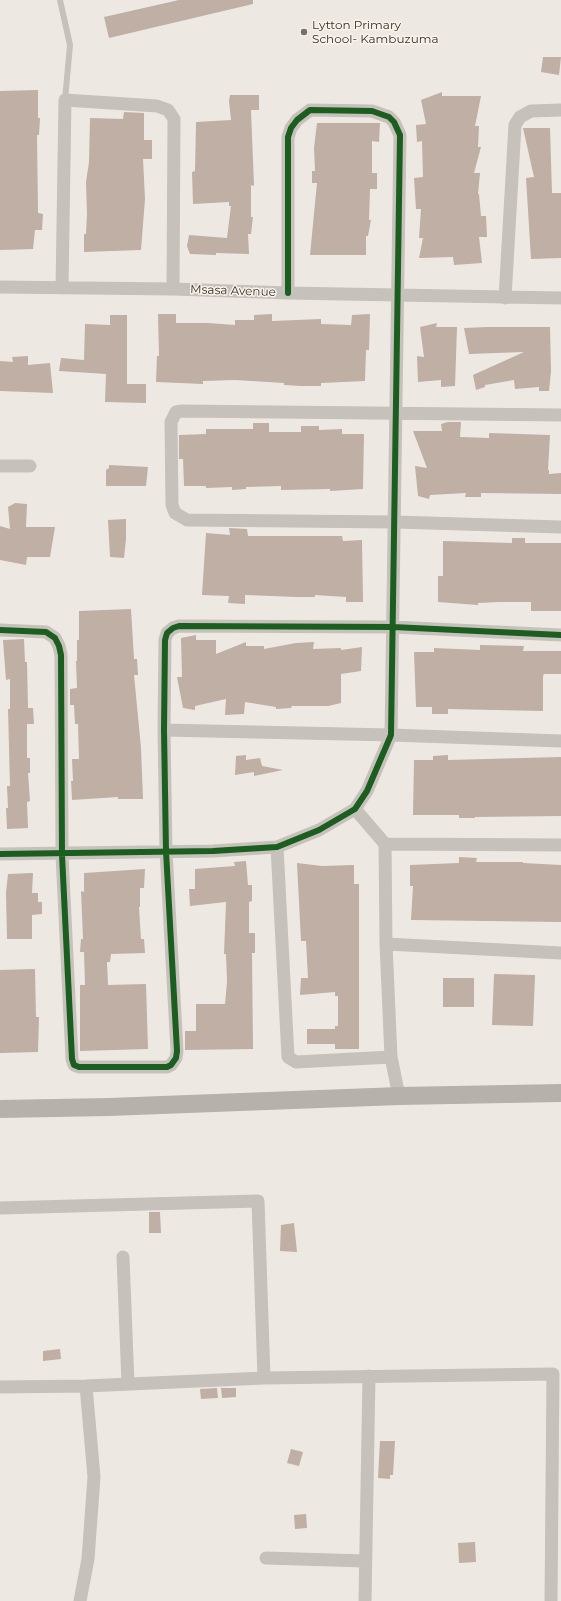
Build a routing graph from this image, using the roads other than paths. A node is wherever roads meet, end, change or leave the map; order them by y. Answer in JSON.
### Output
{"nodes":[{"id":1,"x":60,"y":0,"type":"edge"},
{"id":2,"x":66,"y":100,"type":"junction"},
{"id":3,"x":561,"y":110,"type":"edge"},
{"id":4,"x":0,"y":286,"type":"edge"},
{"id":5,"x":62,"y":288,"type":"junction"},
{"id":6,"x":173,"y":289,"type":"junction"},
{"id":7,"x":288,"y":293,"type":"junction"},
{"id":8,"x":396,"y":295,"type":"junction"},
{"id":9,"x":505,"y":298,"type":"junction"},
{"id":10,"x":561,"y":298,"type":"edge"},
{"id":11,"x":396,"y":414,"type":"junction"},
{"id":12,"x":561,"y":415,"type":"edge"},
{"id":13,"x":0,"y":466,"type":"edge"},
{"id":14,"x":30,"y":466,"type":"dead end"},
{"id":15,"x":395,"y":522,"type":"junction"},
{"id":16,"x":561,"y":528,"type":"edge"},
{"id":17,"x":393,"y":627,"type":"junction"},
{"id":18,"x":0,"y":630,"type":"edge"},
{"id":19,"x":561,"y":635,"type":"edge"},
{"id":20,"x":164,"y":730,"type":"junction"},
{"id":21,"x":391,"y":735,"type":"junction"},
{"id":22,"x":561,"y":741,"type":"edge"},
{"id":23,"x":355,"y":809,"type":"junction"},
{"id":24,"x":385,"y":844,"type":"junction"},
{"id":25,"x":561,"y":845,"type":"edge"},
{"id":26,"x":277,"y":847,"type":"junction"},
{"id":27,"x":166,"y":851,"type":"junction"},
{"id":28,"x":0,"y":854,"type":"edge"},
{"id":29,"x":62,"y":854,"type":"junction"},
{"id":30,"x":386,"y":944,"type":"junction"},
{"id":31,"x":561,"y":953,"type":"edge"},
{"id":32,"x":391,"y":1057,"type":"junction"},
{"id":33,"x":561,"y":1093,"type":"edge"},
{"id":34,"x":398,"y":1096,"type":"junction"},
{"id":35,"x":0,"y":1109,"type":"edge"},
{"id":36,"x":0,"y":1208,"type":"edge"},
{"id":37,"x":123,"y":1257,"type":"dead end"},
{"id":38,"x":369,"y":1376,"type":"junction"},
{"id":39,"x":264,"y":1378,"type":"junction"},
{"id":40,"x":128,"y":1384,"type":"junction"},
{"id":41,"x":86,"y":1386,"type":"junction"},
{"id":42,"x":0,"y":1387,"type":"edge"},
{"id":43,"x":266,"y":1558,"type":"dead end"},
{"id":44,"x":365,"y":1561,"type":"junction"},
{"id":45,"x":80,"y":1601,"type":"edge"},
{"id":46,"x":365,"y":1601,"type":"edge"},
{"id":47,"x":551,"y":1601,"type":"edge"}],
"edges":[{"from":1,"to":2,"type":"lane"},
{"from":2,"to":5,"type":"street"},
{"from":2,"to":6,"type":"street"},
{"from":3,"to":9,"type":"street"},
{"from":4,"to":5,"type":"street","name":"Msasa Avenue"},
{"from":5,"to":6,"type":"street","name":"Msasa Avenue"},
{"from":6,"to":7,"type":"street","name":"Msasa Avenue"},
{"from":7,"to":8,"type":"street","name":"Msasa Avenue"},
{"from":7,"to":8,"type":"street"},
{"from":8,"to":9,"type":"street","name":"Msasa Avenue"},
{"from":8,"to":11,"type":"street"},
{"from":9,"to":10,"type":"street","name":"Msasa Avenue"},
{"from":11,"to":12,"type":"street"},
{"from":11,"to":15,"type":"street"},
{"from":11,"to":15,"type":"street"},
{"from":13,"to":14,"type":"street"},
{"from":15,"to":16,"type":"street"},
{"from":15,"to":17,"type":"street"},
{"from":17,"to":19,"type":"street"},
{"from":17,"to":20,"type":"street"},
{"from":17,"to":21,"type":"street"},
{"from":18,"to":29,"type":"street"},
{"from":20,"to":21,"type":"street"},
{"from":20,"to":27,"type":"street"},
{"from":21,"to":22,"type":"street"},
{"from":21,"to":23,"type":"street"},
{"from":23,"to":24,"type":"street"},
{"from":23,"to":26,"type":"street"},
{"from":24,"to":25,"type":"street"},
{"from":24,"to":30,"type":"street"},
{"from":26,"to":27,"type":"street"},
{"from":26,"to":32,"type":"street"},
{"from":27,"to":29,"type":"street"},
{"from":27,"to":29,"type":"street"},
{"from":28,"to":29,"type":"street"},
{"from":30,"to":31,"type":"street"},
{"from":30,"to":32,"type":"street"},
{"from":32,"to":34,"type":"street"},
{"from":33,"to":34,"type":"street"},
{"from":34,"to":35,"type":"street"},
{"from":36,"to":39,"type":"street"},
{"from":37,"to":40,"type":"street"},
{"from":38,"to":39,"type":"street"},
{"from":38,"to":44,"type":"street"},
{"from":38,"to":47,"type":"street"},
{"from":39,"to":40,"type":"street"},
{"from":40,"to":41,"type":"street"},
{"from":41,"to":42,"type":"street"},
{"from":41,"to":45,"type":"street"},
{"from":43,"to":44,"type":"street"},
{"from":44,"to":46,"type":"street"}]}
